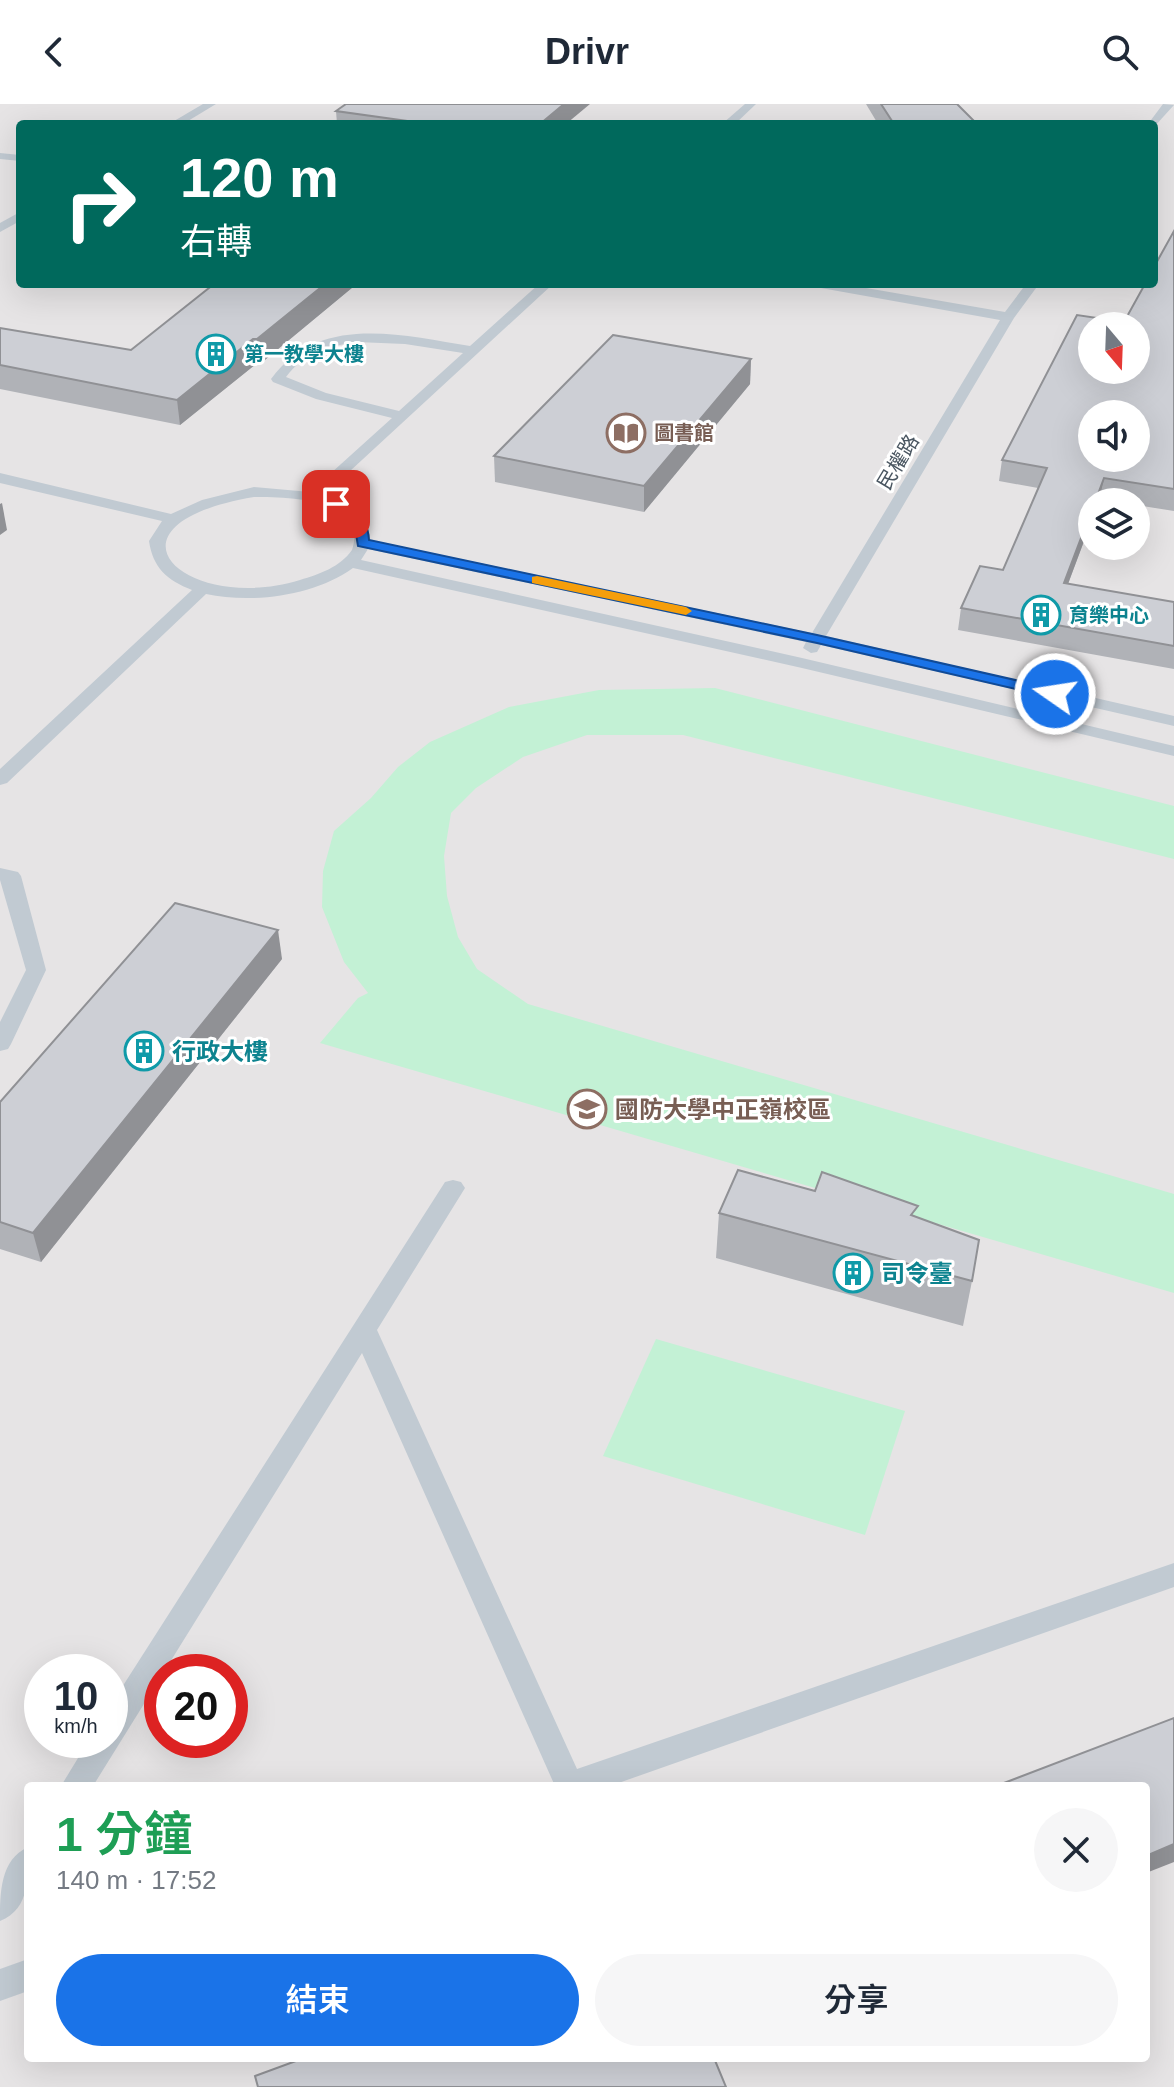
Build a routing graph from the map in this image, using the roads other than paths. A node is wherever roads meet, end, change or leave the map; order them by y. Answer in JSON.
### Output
{"nodes":[{"id":1,"x":211,"y":104,"type":"edge"},
{"id":2,"x":751,"y":104,"type":"edge"},
{"id":3,"x":182,"y":120,"type":"edge"},
{"id":4,"x":733,"y":120,"type":"edge"},
{"id":5,"x":543,"y":288,"type":"edge"},
{"id":6,"x":844,"y":288,"type":"edge"},
{"id":7,"x":1030,"y":288,"type":"edge"},
{"id":8,"x":1008,"y":317,"type":"junction"},
{"id":9,"x":473,"y":351,"type":"junction"},
{"id":10,"x":402,"y":416,"type":"junction"},
{"id":11,"x":0,"y":478,"type":"edge"},
{"id":12,"x":314,"y":496,"type":"junction"},
{"id":13,"x":174,"y":519,"type":"junction"},
{"id":14,"x":362,"y":543,"type":"junction"},
{"id":15,"x":349,"y":562,"type":"junction"},
{"id":16,"x":203,"y":588,"type":"junction"},
{"id":17,"x":817,"y":639,"type":"junction"},
{"id":18,"x":802,"y":663,"type":"junction"},
{"id":19,"x":1174,"y":721,"type":"edge"},
{"id":20,"x":1174,"y":751,"type":"edge"},
{"id":21,"x":0,"y":779,"type":"edge"},
{"id":22,"x":0,"y":874,"type":"edge"},
{"id":23,"x":0,"y":1044,"type":"edge"},
{"id":24,"x":453,"y":1188,"type":"dead end"},
{"id":25,"x":364,"y":1329,"type":"junction"},
{"id":26,"x":1174,"y":1575,"type":"edge"},
{"id":27,"x":128,"y":1703,"type":"edge"},
{"id":28,"x":94,"y":1758,"type":"edge"},
{"id":29,"x":79,"y":1782,"type":"edge"},
{"id":30,"x":568,"y":1782,"type":"edge"},
{"id":31,"x":581,"y":1782,"type":"edge"},
{"id":32,"x":24,"y":1868,"type":"edge"},
{"id":33,"x":0,"y":1906,"type":"edge"},
{"id":34,"x":24,"y":1976,"type":"edge"},
{"id":35,"x":0,"y":1985,"type":"edge"}],
"edges":[{"from":1,"to":3,"type":"lane"},
{"from":2,"to":4,"type":"lane"},
{"from":5,"to":9,"type":"lane"},
{"from":6,"to":8,"type":"lane"},
{"from":7,"to":8,"type":"lane","name":"民權路"},
{"from":8,"to":17,"type":"lane","name":"民權路"},
{"from":9,"to":10,"type":"lane"},
{"from":9,"to":10,"type":"lane"},
{"from":10,"to":12,"type":"lane"},
{"from":11,"to":13,"type":"lane"},
{"from":12,"to":13,"type":"lane"},
{"from":12,"to":14,"type":"lane"},
{"from":13,"to":16,"type":"lane"},
{"from":14,"to":15,"type":"lane"},
{"from":14,"to":17,"type":"lane"},
{"from":15,"to":16,"type":"lane"},
{"from":15,"to":18,"type":"lane"},
{"from":16,"to":21,"type":"lane"},
{"from":17,"to":18,"type":"lane","name":"民權路"},
{"from":17,"to":19,"type":"lane"},
{"from":18,"to":20,"type":"lane"},
{"from":22,"to":23,"type":"lane"},
{"from":24,"to":25,"type":"lane"},
{"from":25,"to":27,"type":"lane"},
{"from":25,"to":30,"type":"lane"},
{"from":26,"to":31,"type":"lane"},
{"from":28,"to":29,"type":"lane"},
{"from":32,"to":33,"type":"lane"},
{"from":34,"to":35,"type":"lane"}]}
